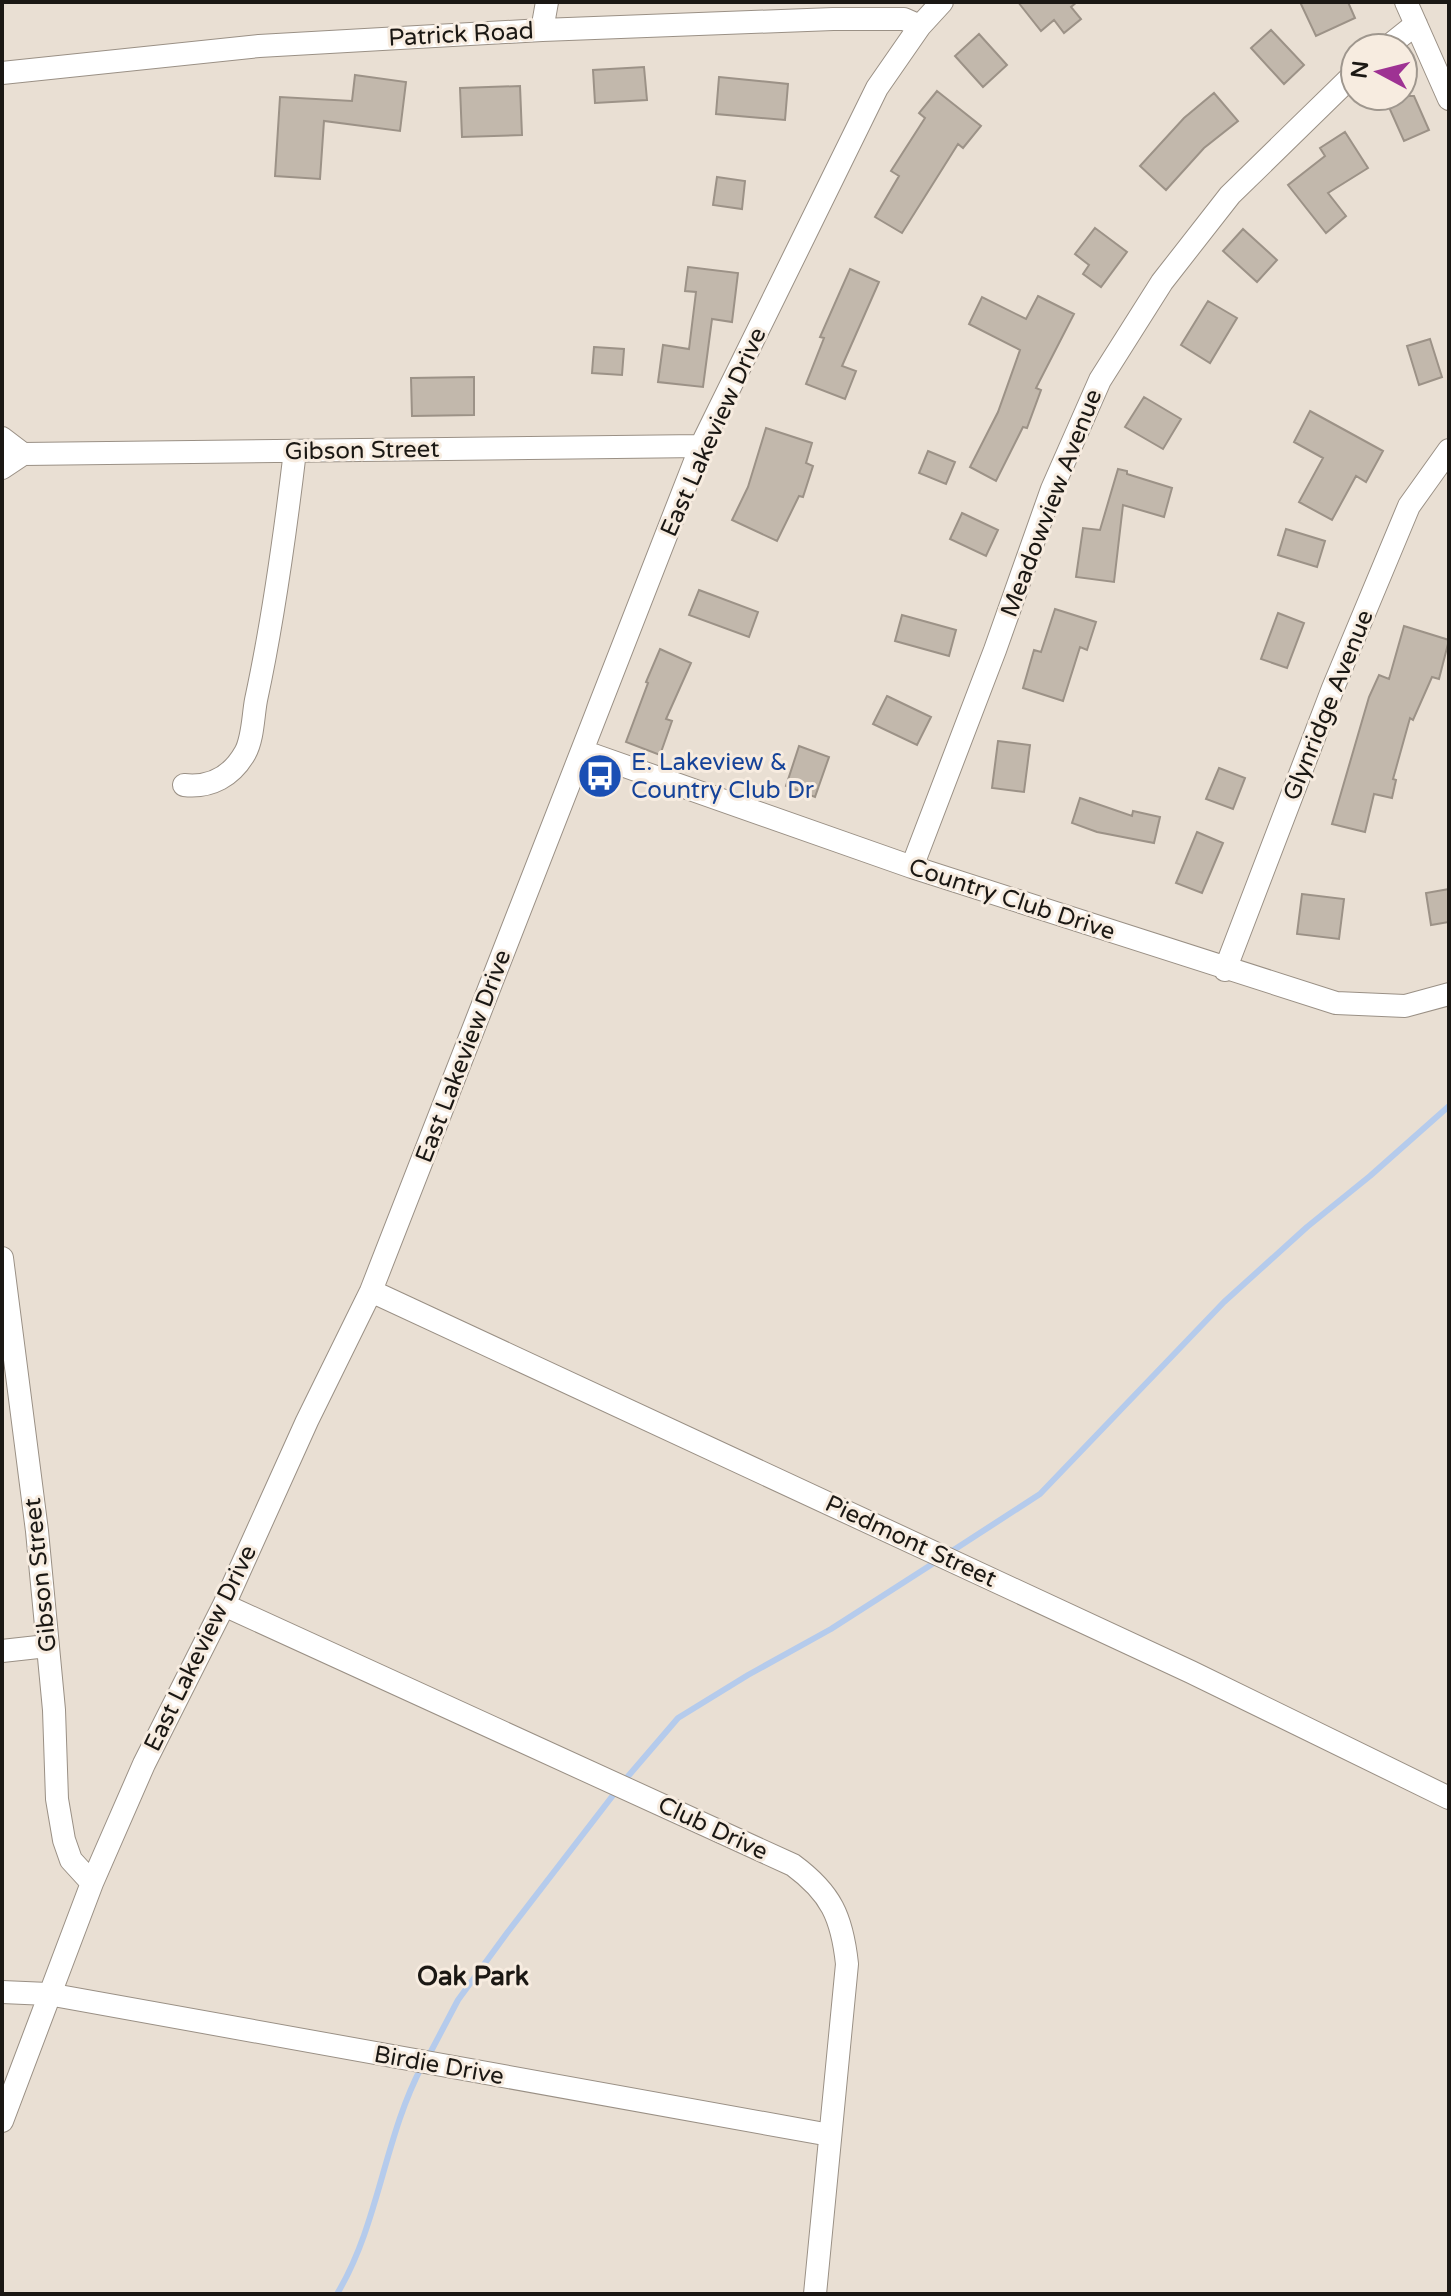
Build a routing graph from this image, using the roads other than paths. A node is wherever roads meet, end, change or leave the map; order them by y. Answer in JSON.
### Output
{"nodes":[{"id":1,"x":547,"y":2,"type":"edge"},
{"id":2,"x":942,"y":2,"type":"edge"},
{"id":3,"x":1406,"y":2,"type":"edge"},
{"id":4,"x":832,"y":10,"type":"edge"},
{"id":5,"x":1416,"y":24,"type":"junction"},
{"id":6,"x":920,"y":26,"type":"junction"},
{"id":7,"x":542,"y":30,"type":"junction"},
{"id":8,"x":1406,"y":32,"type":"edge"},
{"id":9,"x":2,"y":73,"type":"edge"},
{"id":10,"x":1339,"y":89,"type":"edge"},
{"id":11,"x":1449,"y":99,"type":"edge"},
{"id":12,"x":2,"y":438,"type":"edge"},
{"id":13,"x":701,"y":446,"type":"junction"},
{"id":14,"x":1449,"y":450,"type":"edge"},
{"id":15,"x":295,"y":451,"type":"junction"},
{"id":16,"x":23,"y":454,"type":"junction"},
{"id":17,"x":2,"y":468,"type":"edge"},
{"id":18,"x":582,"y":751,"type":"junction"},
{"id":19,"x":184,"y":785,"type":"dead end"},
{"id":20,"x":912,"y":867,"type":"junction"},
{"id":21,"x":1225,"y":970,"type":"junction"},
{"id":22,"x":1449,"y":994,"type":"edge"},
{"id":23,"x":2,"y":1258,"type":"edge"},
{"id":24,"x":371,"y":1291,"type":"junction"},
{"id":25,"x":224,"y":1605,"type":"junction"},
{"id":26,"x":47,"y":1646,"type":"junction"},
{"id":27,"x":2,"y":1651,"type":"edge"},
{"id":28,"x":1449,"y":1798,"type":"edge"},
{"id":29,"x":92,"y":1883,"type":"junction"},
{"id":30,"x":2,"y":1992,"type":"edge"},
{"id":31,"x":48,"y":1994,"type":"junction"},
{"id":32,"x":2,"y":2121,"type":"edge"},
{"id":33,"x":830,"y":2135,"type":"junction"},
{"id":34,"x":815,"y":2294,"type":"edge"}],
"edges":[{"from":1,"to":7,"type":"street"},
{"from":2,"to":6,"type":"street","name":"East Lakeview Drive"},
{"from":3,"to":5,"type":"street"},
{"from":4,"to":6,"type":"street","name":"Patrick Road"},
{"from":4,"to":7,"type":"street","name":"Patrick Road"},
{"from":5,"to":8,"type":"street"},
{"from":5,"to":11,"type":"street"},
{"from":6,"to":13,"type":"street","name":"East Lakeview Drive"},
{"from":7,"to":9,"type":"street","name":"Patrick Road"},
{"from":10,"to":20,"type":"street","name":"Meadowview Avenue"},
{"from":12,"to":16,"type":"street"},
{"from":13,"to":15,"type":"street","name":"Gibson Street"},
{"from":13,"to":18,"type":"street","name":"East Lakeview Drive"},
{"from":14,"to":21,"type":"street","name":"Glynridge Avenue"},
{"from":15,"to":16,"type":"street","name":"Gibson Street"},
{"from":15,"to":19,"type":"street"},
{"from":16,"to":17,"type":"street"},
{"from":18,"to":20,"type":"street","name":"Country Club Drive"},
{"from":18,"to":24,"type":"street","name":"East Lakeview Drive"},
{"from":20,"to":21,"type":"street","name":"Country Club Drive"},
{"from":21,"to":22,"type":"street","name":"Country Club Drive"},
{"from":23,"to":26,"type":"street","name":"Gibson Street"},
{"from":24,"to":25,"type":"street","name":"East Lakeview Drive"},
{"from":24,"to":28,"type":"street","name":"Piedmont Street"},
{"from":25,"to":29,"type":"street","name":"East Lakeview Drive"},
{"from":25,"to":33,"type":"street","name":"Club Drive"},
{"from":26,"to":27,"type":"street"},
{"from":26,"to":29,"type":"street","name":"Gibson Street"},
{"from":29,"to":31,"type":"street","name":"East Lakeview Drive"},
{"from":30,"to":31,"type":"street","name":"Birdie Drive"},
{"from":31,"to":32,"type":"street","name":"East Lakeview Drive"},
{"from":31,"to":33,"type":"street","name":"Birdie Drive"},
{"from":33,"to":34,"type":"street","name":"Club Drive"}]}
